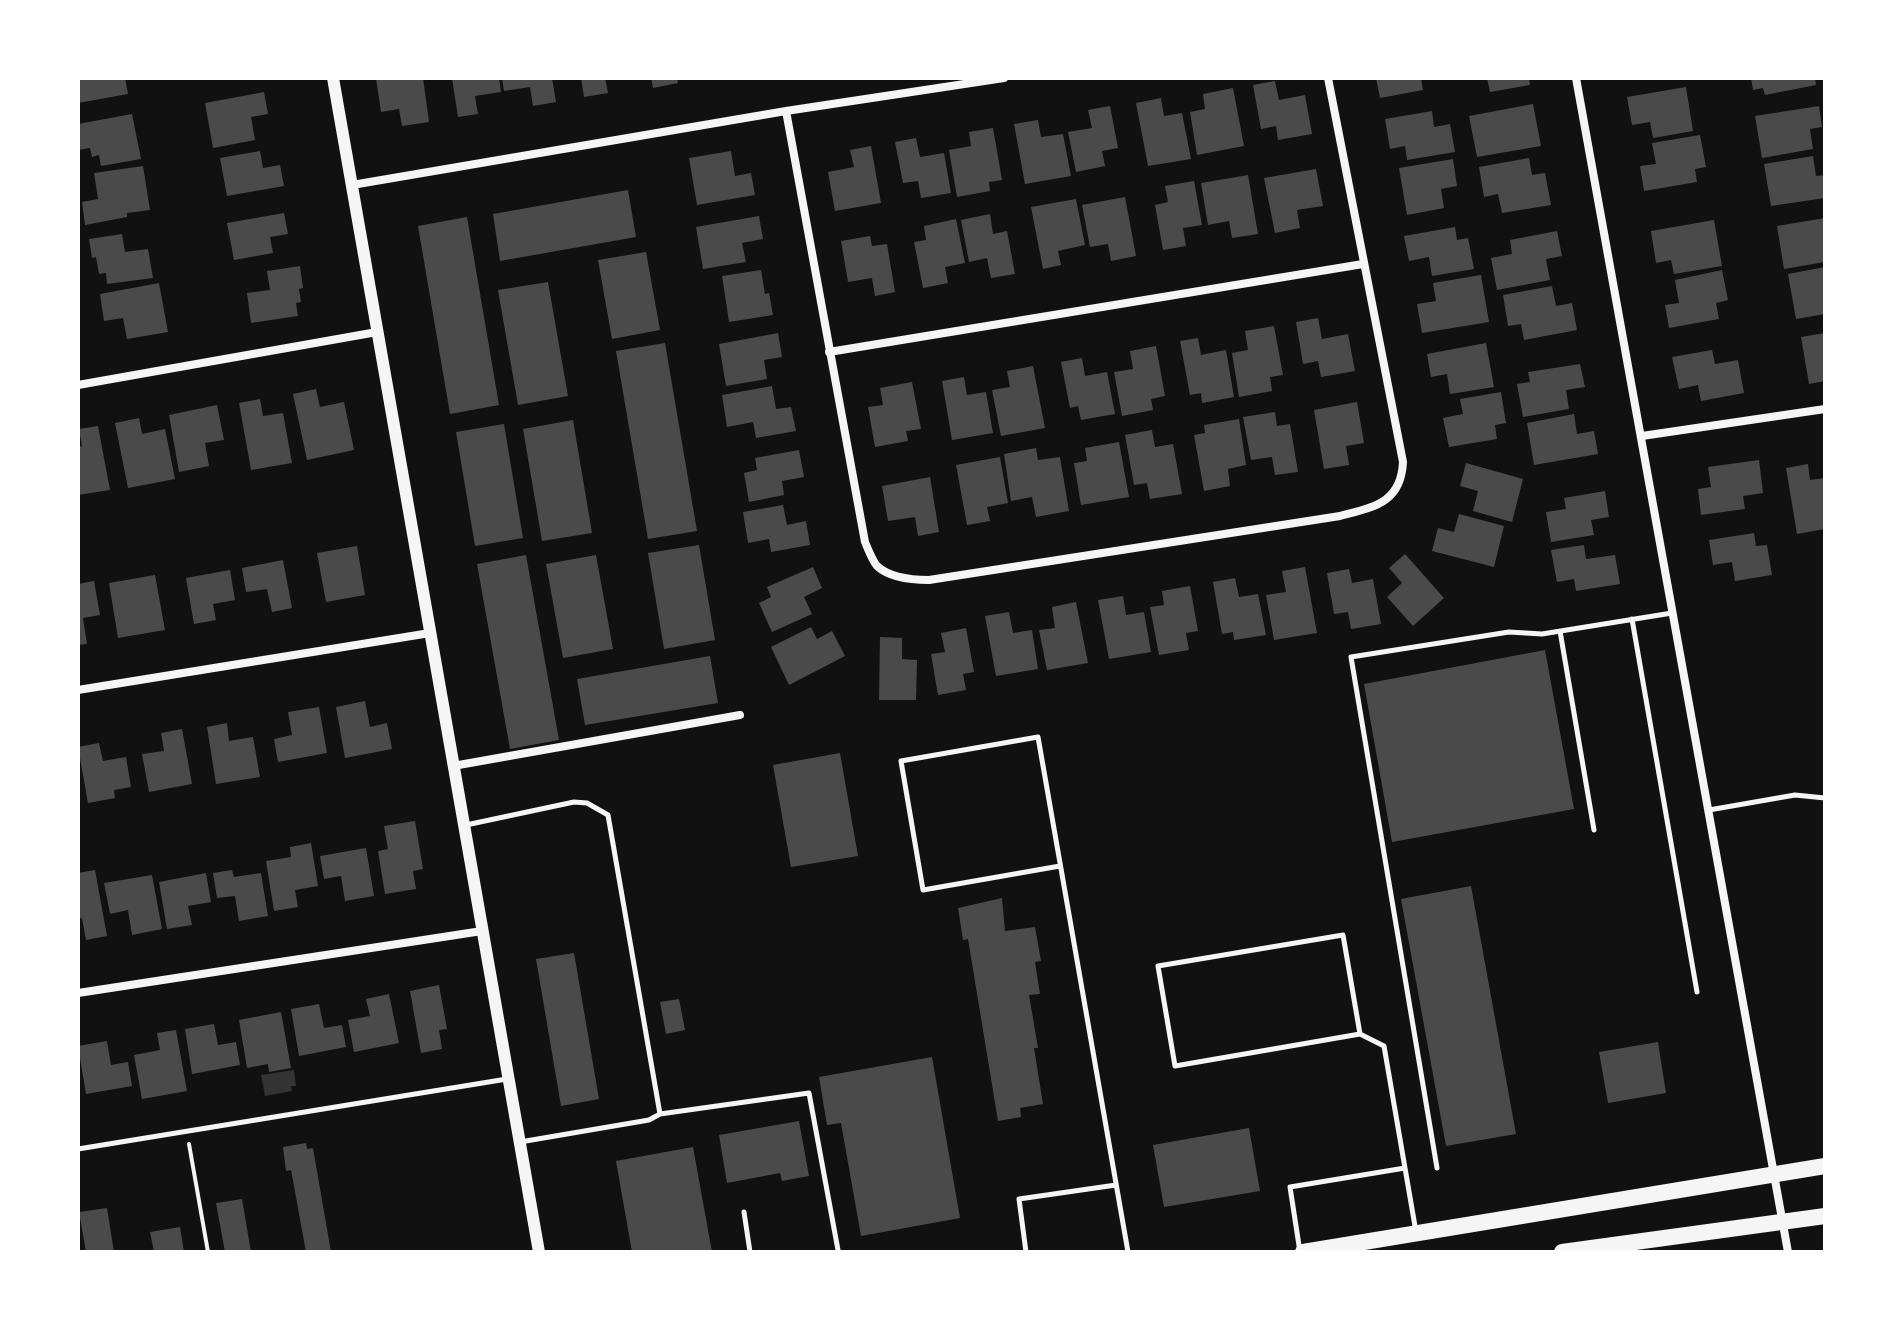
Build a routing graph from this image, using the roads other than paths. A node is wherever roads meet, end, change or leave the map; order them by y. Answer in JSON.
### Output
{"nodes":[{"id":1,"x":333,"y":78,"type":"edge"},
{"id":2,"x":1004,"y":78,"type":"edge"},
{"id":3,"x":1328,"y":78,"type":"edge"},
{"id":4,"x":1576,"y":78,"type":"edge"},
{"id":5,"x":980,"y":80,"type":"edge"},
{"id":6,"x":786,"y":111,"type":"junction"},
{"id":7,"x":352,"y":185,"type":"junction"},
{"id":8,"x":1363,"y":264,"type":"junction"},
{"id":9,"x":377,"y":332,"type":"junction"},
{"id":10,"x":829,"y":352,"type":"junction"},
{"id":11,"x":78,"y":385,"type":"edge"},
{"id":12,"x":1825,"y":409,"type":"edge"},
{"id":13,"x":1642,"y":436,"type":"junction"},
{"id":14,"x":1673,"y":613,"type":"junction"},
{"id":15,"x":1632,"y":619,"type":"junction"},
{"id":16,"x":1560,"y":631,"type":"junction"},
{"id":17,"x":430,"y":633,"type":"junction"},
{"id":18,"x":78,"y":690,"type":"edge"},
{"id":19,"x":740,"y":715,"type":"dead end"},
{"id":20,"x":453,"y":766,"type":"junction"},
{"id":21,"x":1825,"y":798,"type":"edge"},
{"id":22,"x":1709,"y":810,"type":"junction"},
{"id":23,"x":464,"y":825,"type":"junction"},
{"id":24,"x":1594,"y":830,"type":"dead end"},
{"id":25,"x":1060,"y":866,"type":"junction"},
{"id":26,"x":482,"y":931,"type":"junction"},
{"id":27,"x":1697,"y":992,"type":"dead end"},
{"id":28,"x":78,"y":993,"type":"edge"},
{"id":29,"x":1360,"y":1034,"type":"junction"},
{"id":30,"x":508,"y":1079,"type":"junction"},
{"id":31,"x":660,"y":1114,"type":"junction"},
{"id":32,"x":519,"y":1142,"type":"junction"},
{"id":33,"x":78,"y":1149,"type":"edge"},
{"id":34,"x":1825,"y":1166,"type":"edge"},
{"id":35,"x":1405,"y":1168,"type":"junction"},
{"id":36,"x":1437,"y":1168,"type":"dead end"},
{"id":37,"x":1774,"y":1175,"type":"junction"},
{"id":38,"x":1116,"y":1185,"type":"junction"},
{"id":39,"x":744,"y":1212,"type":"dead end"},
{"id":40,"x":1825,"y":1216,"type":"edge"},
{"id":41,"x":1782,"y":1221,"type":"junction"},
{"id":42,"x":1416,"y":1233,"type":"junction"},
{"id":43,"x":838,"y":1250,"type":"dead end"},
{"id":44,"x":539,"y":1252,"type":"edge"},
{"id":45,"x":750,"y":1252,"type":"edge"},
{"id":46,"x":1026,"y":1252,"type":"edge"},
{"id":47,"x":1128,"y":1252,"type":"edge"},
{"id":48,"x":1302,"y":1252,"type":"edge"},
{"id":49,"x":1562,"y":1252,"type":"edge"},
{"id":50,"x":1788,"y":1252,"type":"edge"}],
"edges":[{"from":1,"to":7,"type":"street"},
{"from":2,"to":5,"type":"street"},
{"from":3,"to":8,"type":"street"},
{"from":4,"to":13,"type":"street"},
{"from":5,"to":6,"type":"street"},
{"from":6,"to":7,"type":"street"},
{"from":6,"to":10,"type":"street"},
{"from":7,"to":9,"type":"street"},
{"from":8,"to":10,"type":"street"},
{"from":8,"to":10,"type":"street"},
{"from":9,"to":11,"type":"street"},
{"from":9,"to":17,"type":"street"},
{"from":12,"to":13,"type":"street"},
{"from":13,"to":14,"type":"street"},
{"from":14,"to":15,"type":"lane"},
{"from":14,"to":22,"type":"street"},
{"from":15,"to":16,"type":"lane"},
{"from":15,"to":27,"type":"lane"},
{"from":16,"to":24,"type":"lane"},
{"from":16,"to":36,"type":"lane"},
{"from":17,"to":18,"type":"street"},
{"from":17,"to":20,"type":"street"},
{"from":19,"to":20,"type":"street"},
{"from":20,"to":23,"type":"street"},
{"from":21,"to":22,"type":"lane"},
{"from":22,"to":37,"type":"street"},
{"from":23,"to":26,"type":"street"},
{"from":23,"to":31,"type":"lane"},
{"from":25,"to":25,"type":"lane"},
{"from":25,"to":38,"type":"lane"},
{"from":26,"to":28,"type":"street"},
{"from":26,"to":30,"type":"street"},
{"from":29,"to":29,"type":"lane"},
{"from":29,"to":35,"type":"lane"},
{"from":30,"to":32,"type":"street"},
{"from":30,"to":33,"type":"lane"},
{"from":31,"to":32,"type":"lane"},
{"from":31,"to":43,"type":"lane"},
{"from":32,"to":44,"type":"street"},
{"from":34,"to":37,"type":"main road"},
{"from":35,"to":42,"type":"lane"},
{"from":35,"to":48,"type":"lane"},
{"from":37,"to":41,"type":"street"},
{"from":37,"to":42,"type":"main road"},
{"from":38,"to":46,"type":"lane"},
{"from":38,"to":47,"type":"lane"},
{"from":39,"to":45,"type":"lane"},
{"from":40,"to":41,"type":"main road"},
{"from":41,"to":49,"type":"main road"},
{"from":41,"to":50,"type":"street"},
{"from":42,"to":48,"type":"main road"}]}
